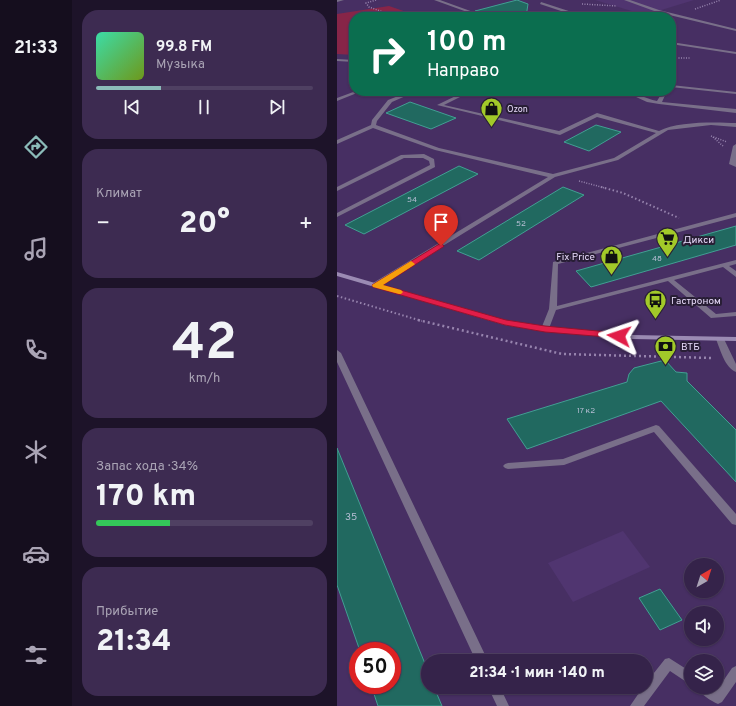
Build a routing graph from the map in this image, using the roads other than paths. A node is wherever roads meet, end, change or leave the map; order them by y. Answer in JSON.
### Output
{"nodes":[{"id":1,"x":342,"y":0,"type":"edge"},
{"id":2,"x":436,"y":0,"type":"edge"},
{"id":3,"x":626,"y":0,"type":"edge"},
{"id":4,"x":638,"y":0,"type":"edge"},
{"id":5,"x":337,"y":1,"type":"edge"},
{"id":6,"x":541,"y":2,"type":"dead end"},
{"id":7,"x":632,"y":2,"type":"junction"},
{"id":8,"x":471,"y":12,"type":"edge"},
{"id":9,"x":569,"y":12,"type":"edge"},
{"id":10,"x":663,"y":12,"type":"edge"},
{"id":11,"x":676,"y":15,"type":"edge"},
{"id":12,"x":736,"y":30,"type":"edge"},
{"id":13,"x":676,"y":44,"type":"edge"},
{"id":14,"x":736,"y":53,"type":"edge"},
{"id":15,"x":337,"y":60,"type":"edge"},
{"id":16,"x":349,"y":61,"type":"edge"},
{"id":17,"x":676,"y":87,"type":"edge"},
{"id":18,"x":736,"y":93,"type":"edge"},
{"id":19,"x":349,"y":95,"type":"edge"},
{"id":20,"x":402,"y":96,"type":"edge"},
{"id":21,"x":459,"y":96,"type":"edge"},
{"id":22,"x":637,"y":96,"type":"edge"},
{"id":23,"x":662,"y":96,"type":"edge"},
{"id":24,"x":337,"y":100,"type":"edge"},
{"id":25,"x":659,"y":103,"type":"junction"},
{"id":26,"x":736,"y":111,"type":"edge"},
{"id":27,"x":373,"y":126,"type":"junction"},
{"id":28,"x":736,"y":126,"type":"edge"},
{"id":29,"x":660,"y":133,"type":"junction"},
{"id":30,"x":337,"y":142,"type":"edge"},
{"id":31,"x":736,"y":146,"type":"edge"},
{"id":32,"x":736,"y":165,"type":"edge"},
{"id":33,"x":553,"y":176,"type":"junction"},
{"id":34,"x":337,"y":189,"type":"edge"},
{"id":35,"x":337,"y":215,"type":"edge"},
{"id":36,"x":736,"y":215,"type":"edge"},
{"id":37,"x":736,"y":262,"type":"edge"},
{"id":38,"x":724,"y":265,"type":"junction"},
{"id":39,"x":337,"y":274,"type":"edge"},
{"id":40,"x":736,"y":275,"type":"edge"},
{"id":41,"x":669,"y":280,"type":"junction"},
{"id":42,"x":376,"y":285,"type":"junction"},
{"id":43,"x":553,"y":309,"type":"junction"},
{"id":44,"x":736,"y":314,"type":"edge"},
{"id":45,"x":545,"y":329,"type":"junction"},
{"id":46,"x":720,"y":339,"type":"junction"},
{"id":47,"x":736,"y":340,"type":"edge"},
{"id":48,"x":337,"y":353,"type":"edge"},
{"id":49,"x":736,"y":369,"type":"edge"},
{"id":50,"x":508,"y":466,"type":"dead end"},
{"id":51,"x":736,"y":521,"type":"edge"},
{"id":52,"x":479,"y":654,"type":"edge"},
{"id":53,"x":736,"y":672,"type":"edge"},
{"id":54,"x":684,"y":674,"type":"edge"},
{"id":55,"x":724,"y":689,"type":"edge"},
{"id":56,"x":497,"y":694,"type":"edge"},
{"id":57,"x":713,"y":694,"type":"edge"},
{"id":58,"x":721,"y":694,"type":"edge"},
{"id":59,"x":503,"y":706,"type":"edge"},
{"id":60,"x":635,"y":706,"type":"edge"}],
"edges":[{"from":1,"to":5,"type":"street"},
{"from":2,"to":8,"type":"street"},
{"from":3,"to":7,"type":"street"},
{"from":4,"to":7,"type":"street"},
{"from":6,"to":9,"type":"street"},
{"from":7,"to":10,"type":"street"},
{"from":11,"to":12,"type":"street"},
{"from":13,"to":14,"type":"street"},
{"from":15,"to":16,"type":"street"},
{"from":17,"to":18,"type":"street"},
{"from":19,"to":24,"type":"street"},
{"from":20,"to":27,"type":"street"},
{"from":21,"to":29,"type":"street"},
{"from":22,"to":25,"type":"street"},
{"from":23,"to":25,"type":"street"},
{"from":25,"to":26,"type":"street"},
{"from":27,"to":30,"type":"street"},
{"from":27,"to":33,"type":"street"},
{"from":28,"to":29,"type":"street"},
{"from":29,"to":33,"type":"street"},
{"from":31,"to":32,"type":"street"},
{"from":33,"to":42,"type":"street"},
{"from":34,"to":35,"type":"street"},
{"from":36,"to":43,"type":"street"},
{"from":37,"to":38,"type":"street"},
{"from":38,"to":40,"type":"street"},
{"from":38,"to":41,"type":"street"},
{"from":39,"to":42,"type":"main road"},
{"from":41,"to":43,"type":"street"},
{"from":41,"to":44,"type":"street"},
{"from":42,"to":45,"type":"main road"},
{"from":43,"to":45,"type":"street"},
{"from":45,"to":46,"type":"main road"},
{"from":46,"to":47,"type":"main road"},
{"from":46,"to":49,"type":"street"},
{"from":48,"to":52,"type":"street"},
{"from":50,"to":51,"type":"street"},
{"from":53,"to":55,"type":"street"},
{"from":54,"to":60,"type":"street"},
{"from":56,"to":59,"type":"street"},
{"from":57,"to":58,"type":"street"}]}
